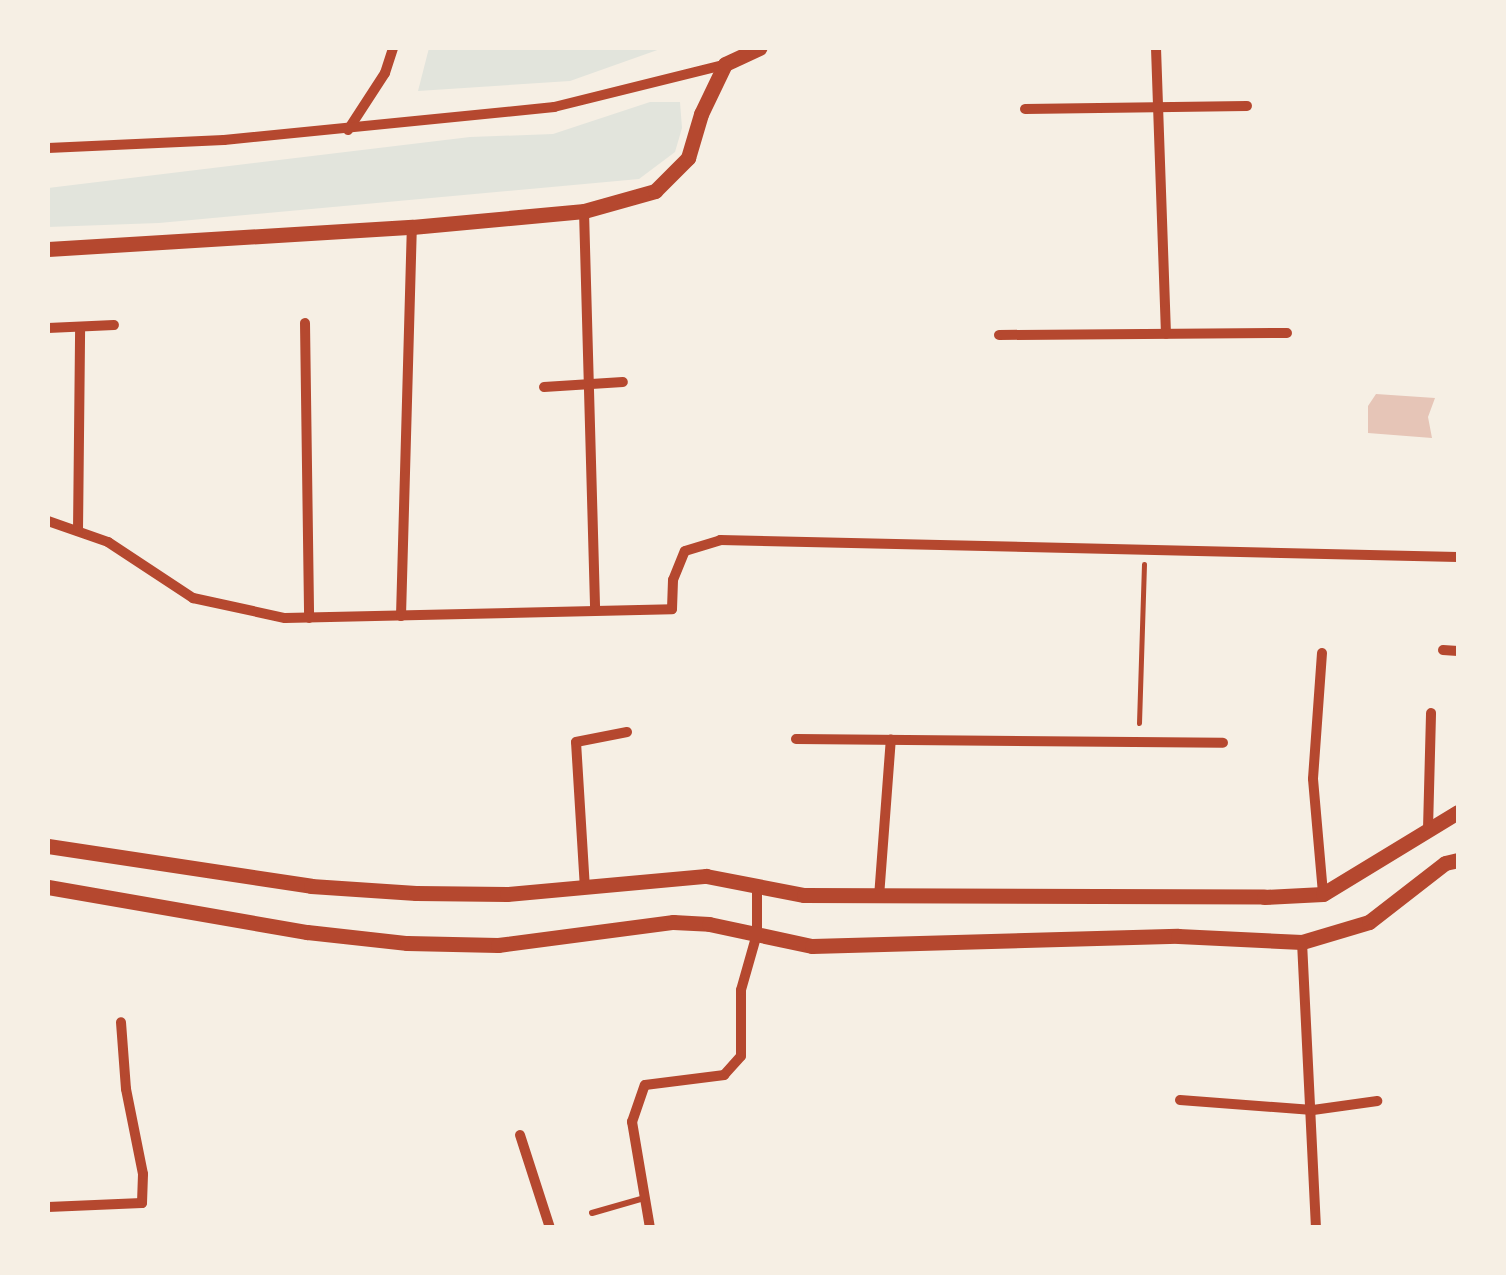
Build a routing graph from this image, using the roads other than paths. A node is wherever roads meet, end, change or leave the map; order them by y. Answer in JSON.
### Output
{"nodes":[{"id":1,"x":393,"y":48,"type":"edge"},
{"id":2,"x":759,"y":48,"type":"edge"},
{"id":3,"x":1156,"y":48,"type":"edge"},
{"id":4,"x":725,"y":64,"type":"junction"},
{"id":5,"x":1247,"y":106,"type":"dead end"},
{"id":6,"x":1158,"y":108,"type":"junction"},
{"id":7,"x":1026,"y":109,"type":"dead end"},
{"id":8,"x":348,"y":130,"type":"junction"},
{"id":9,"x":48,"y":148,"type":"edge"},
{"id":10,"x":584,"y":211,"type":"junction"},
{"id":11,"x":412,"y":227,"type":"junction"},
{"id":12,"x":48,"y":249,"type":"edge"},
{"id":13,"x":305,"y":323,"type":"dead end"},
{"id":14,"x":114,"y":325,"type":"dead end"},
{"id":15,"x":48,"y":328,"type":"edge"},
{"id":16,"x":80,"y":328,"type":"junction"},
{"id":17,"x":1166,"y":334,"type":"junction"},
{"id":18,"x":1288,"y":334,"type":"dead end"},
{"id":19,"x":999,"y":335,"type":"dead end"},
{"id":20,"x":623,"y":382,"type":"dead end"},
{"id":21,"x":588,"y":384,"type":"junction"},
{"id":22,"x":544,"y":386,"type":"dead end"},
{"id":23,"x":48,"y":521,"type":"edge"},
{"id":24,"x":78,"y":530,"type":"junction"},
{"id":25,"x":1458,"y":557,"type":"edge"},
{"id":26,"x":595,"y":610,"type":"junction"},
{"id":27,"x":401,"y":616,"type":"junction"},
{"id":28,"x":309,"y":618,"type":"junction"},
{"id":29,"x":1444,"y":650,"type":"dead end"},
{"id":30,"x":1458,"y":651,"type":"edge"},
{"id":31,"x":1322,"y":653,"type":"dead end"},
{"id":32,"x":1431,"y":713,"type":"dead end"},
{"id":33,"x":627,"y":732,"type":"dead end"},
{"id":34,"x":796,"y":739,"type":"dead end"},
{"id":35,"x":891,"y":739,"type":"junction"},
{"id":36,"x":1223,"y":743,"type":"dead end"},
{"id":37,"x":1458,"y":812,"type":"edge"},
{"id":38,"x":1428,"y":828,"type":"junction"},
{"id":39,"x":48,"y":846,"type":"edge"},
{"id":40,"x":1458,"y":860,"type":"edge"},
{"id":41,"x":758,"y":886,"type":"junction"},
{"id":42,"x":48,"y":887,"type":"edge"},
{"id":43,"x":585,"y":890,"type":"junction"},
{"id":44,"x":1323,"y":894,"type":"junction"},
{"id":45,"x":878,"y":897,"type":"junction"},
{"id":46,"x":757,"y":934,"type":"junction"},
{"id":47,"x":1302,"y":942,"type":"junction"},
{"id":48,"x":121,"y":1022,"type":"dead end"},
{"id":49,"x":1180,"y":1100,"type":"dead end"},
{"id":50,"x":1376,"y":1101,"type":"dead end"},
{"id":51,"x":1313,"y":1110,"type":"junction"},
{"id":52,"x":520,"y":1136,"type":"dead end"},
{"id":53,"x":645,"y":1198,"type":"junction"},
{"id":54,"x":48,"y":1206,"type":"edge"},
{"id":55,"x":592,"y":1213,"type":"dead end"},
{"id":56,"x":550,"y":1228,"type":"edge"},
{"id":57,"x":650,"y":1228,"type":"edge"},
{"id":58,"x":1316,"y":1228,"type":"edge"}],
"edges":[{"from":1,"to":8,"type":"street"},
{"from":2,"to":4,"type":"street"},
{"from":3,"to":6,"type":"street"},
{"from":4,"to":8,"type":"street"},
{"from":4,"to":10,"type":"street"},
{"from":5,"to":6,"type":"street"},
{"from":6,"to":7,"type":"street"},
{"from":6,"to":17,"type":"street"},
{"from":8,"to":9,"type":"street"},
{"from":10,"to":11,"type":"street"},
{"from":10,"to":21,"type":"street"},
{"from":11,"to":12,"type":"street"},
{"from":11,"to":27,"type":"street"},
{"from":13,"to":28,"type":"street"},
{"from":14,"to":16,"type":"street"},
{"from":15,"to":16,"type":"street"},
{"from":16,"to":24,"type":"street"},
{"from":17,"to":18,"type":"street"},
{"from":17,"to":19,"type":"street"},
{"from":20,"to":21,"type":"street"},
{"from":21,"to":22,"type":"street"},
{"from":21,"to":26,"type":"street"},
{"from":23,"to":24,"type":"street"},
{"from":24,"to":28,"type":"street"},
{"from":25,"to":26,"type":"street"},
{"from":26,"to":27,"type":"street"},
{"from":27,"to":28,"type":"street"},
{"from":29,"to":30,"type":"street"},
{"from":31,"to":44,"type":"street"},
{"from":32,"to":38,"type":"street"},
{"from":33,"to":43,"type":"street"},
{"from":34,"to":35,"type":"street"},
{"from":35,"to":36,"type":"street"},
{"from":35,"to":45,"type":"street"},
{"from":37,"to":38,"type":"street"},
{"from":38,"to":44,"type":"street"},
{"from":39,"to":43,"type":"street"},
{"from":40,"to":47,"type":"street"},
{"from":41,"to":43,"type":"street"},
{"from":41,"to":45,"type":"street"},
{"from":41,"to":46,"type":"street"},
{"from":42,"to":46,"type":"street"},
{"from":44,"to":45,"type":"street"},
{"from":46,"to":47,"type":"street"},
{"from":46,"to":53,"type":"street"},
{"from":47,"to":51,"type":"street"},
{"from":48,"to":54,"type":"street"},
{"from":49,"to":51,"type":"street"},
{"from":50,"to":51,"type":"street"},
{"from":51,"to":58,"type":"street"},
{"from":52,"to":56,"type":"street"},
{"from":53,"to":55,"type":"lane"},
{"from":53,"to":57,"type":"street"}]}
